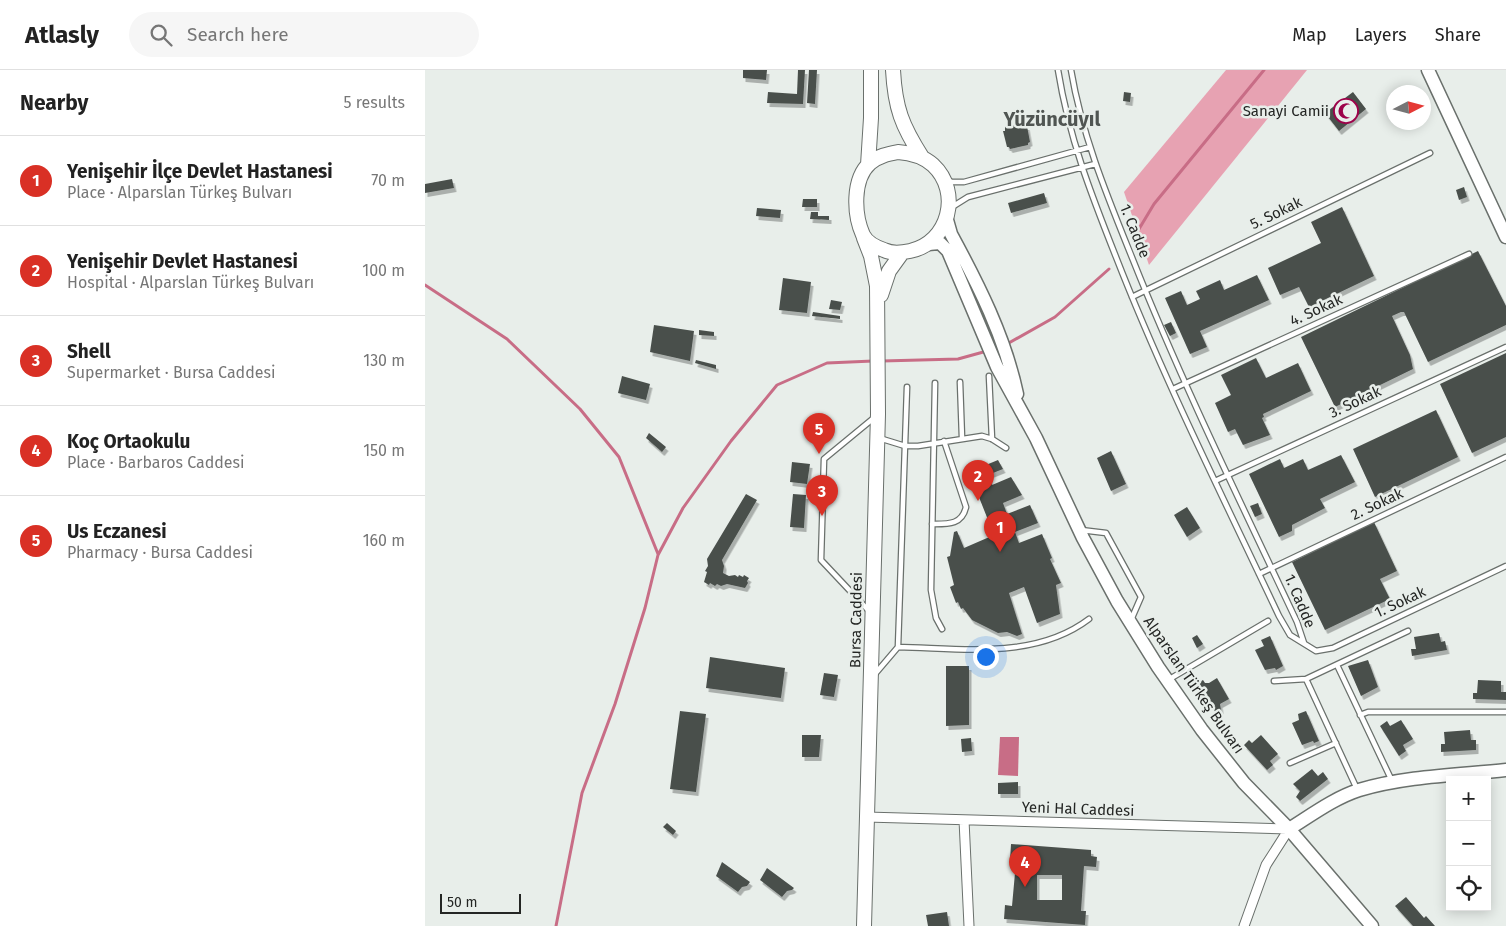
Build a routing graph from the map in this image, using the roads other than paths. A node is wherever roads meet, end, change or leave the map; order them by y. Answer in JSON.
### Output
{"nodes":[{"id":1,"x":871,"y":70,"type":"edge"},
{"id":2,"x":893,"y":70,"type":"edge"},
{"id":3,"x":1058,"y":70,"type":"edge"},
{"id":4,"x":1071,"y":70,"type":"edge"},
{"id":5,"x":1428,"y":70,"type":"edge"},
{"id":6,"x":1090,"y":147,"type":"junction"},
{"id":7,"x":1075,"y":151,"type":"junction"},
{"id":8,"x":1430,"y":153,"type":"dead end"},
{"id":9,"x":922,"y":157,"type":"junction"},
{"id":10,"x":1095,"y":164,"type":"junction"},
{"id":11,"x":868,"y":165,"type":"junction"},
{"id":12,"x":1081,"y":167,"type":"junction"},
{"id":13,"x":942,"y":177,"type":"junction"},
{"id":14,"x":948,"y":215,"type":"junction"},
{"id":15,"x":1506,"y":237,"type":"edge"},
{"id":16,"x":864,"y":238,"type":"junction"},
{"id":17,"x":928,"y":244,"type":"junction"},
{"id":18,"x":902,"y":253,"type":"junction"},
{"id":19,"x":1469,"y":254,"type":"dead end"},
{"id":20,"x":1145,"y":290,"type":"junction"},
{"id":21,"x":1132,"y":297,"type":"junction"},
{"id":22,"x":878,"y":316,"type":"junction"},
{"id":23,"x":1506,"y":347,"type":"edge"},
{"id":24,"x":993,"y":372,"type":"junction"},
{"id":25,"x":960,"y":382,"type":"dead end"},
{"id":26,"x":935,"y":383,"type":"dead end"},
{"id":27,"x":1185,"y":383,"type":"junction"},
{"id":28,"x":907,"y":387,"type":"dead end"},
{"id":29,"x":1173,"y":389,"type":"junction"},
{"id":30,"x":1019,"y":406,"type":"junction"},
{"id":31,"x":878,"y":414,"type":"junction"},
{"id":32,"x":878,"y":437,"type":"junction"},
{"id":33,"x":962,"y":438,"type":"junction"},
{"id":34,"x":992,"y":439,"type":"junction"},
{"id":35,"x":944,"y":441,"type":"junction"},
{"id":36,"x":934,"y":444,"type":"junction"},
{"id":37,"x":905,"y":446,"type":"junction"},
{"id":38,"x":1006,"y":448,"type":"dead end"},
{"id":39,"x":1506,"y":457,"type":"edge"},
{"id":40,"x":1227,"y":475,"type":"junction"},
{"id":41,"x":1215,"y":481,"type":"junction"},
{"id":42,"x":932,"y":524,"type":"junction"},
{"id":43,"x":1079,"y":530,"type":"junction"},
{"id":44,"x":1506,"y":566,"type":"edge"},
{"id":45,"x":1271,"y":568,"type":"junction"},
{"id":46,"x":1259,"y":574,"type":"junction"},
{"id":47,"x":872,"y":614,"type":"junction"},
{"id":48,"x":1089,"y":619,"type":"dead end"},
{"id":49,"x":1268,"y":621,"type":"dead end"},
{"id":50,"x":1130,"y":622,"type":"junction"},
{"id":51,"x":942,"y":629,"type":"dead end"},
{"id":52,"x":1408,"y":631,"type":"dead end"},
{"id":53,"x":1304,"y":643,"type":"junction"},
{"id":54,"x":898,"y":647,"type":"junction"},
{"id":55,"x":1337,"y":665,"type":"junction"},
{"id":56,"x":871,"y":679,"type":"junction"},
{"id":57,"x":1307,"y":679,"type":"junction"},
{"id":58,"x":1167,"y":681,"type":"junction"},
{"id":59,"x":1274,"y":681,"type":"dead end"},
{"id":60,"x":1506,"y":712,"type":"edge"},
{"id":61,"x":1360,"y":715,"type":"junction"},
{"id":62,"x":1336,"y":743,"type":"junction"},
{"id":63,"x":1290,"y":763,"type":"dead end"},
{"id":64,"x":1506,"y":770,"type":"edge"},
{"id":65,"x":1393,"y":783,"type":"junction"},
{"id":66,"x":1357,"y":791,"type":"junction"},
{"id":67,"x":866,"y":817,"type":"junction"},
{"id":68,"x":964,"y":820,"type":"junction"},
{"id":69,"x":1289,"y":829,"type":"junction"},
{"id":70,"x":1242,"y":925,"type":"edge"},
{"id":71,"x":864,"y":926,"type":"edge"},
{"id":72,"x":969,"y":926,"type":"edge"},
{"id":73,"x":1372,"y":926,"type":"edge"}],
"edges":[{"from":1,"to":11,"type":"main road"},
{"from":2,"to":9,"type":"main road"},
{"from":3,"to":7,"type":"lane","name":"1. Cadde"},
{"from":4,"to":6,"type":"lane","name":"1. Cadde"},
{"from":5,"to":15,"type":"main road"},
{"from":6,"to":7,"type":"lane"},
{"from":6,"to":10,"type":"lane","name":"1. Cadde"},
{"from":7,"to":12,"type":"lane","name":"1. Cadde"},
{"from":7,"to":13,"type":"lane"},
{"from":8,"to":20,"type":"lane","name":"5. Sokak"},
{"from":9,"to":11,"type":"main road"},
{"from":9,"to":13,"type":"main road"},
{"from":10,"to":12,"type":"lane"},
{"from":10,"to":20,"type":"lane","name":"1. Cadde"},
{"from":11,"to":16,"type":"main road"},
{"from":12,"to":14,"type":"lane"},
{"from":12,"to":21,"type":"lane","name":"1. Cadde"},
{"from":13,"to":14,"type":"main road"},
{"from":14,"to":17,"type":"main road"},
{"from":14,"to":30,"type":"main road","name":"Alparslan Türkeş Bulvarı"},
{"from":16,"to":18,"type":"main road"},
{"from":16,"to":22,"type":"main road","name":"Bursa Caddesi"},
{"from":17,"to":18,"type":"main road"},
{"from":17,"to":24,"type":"main road","name":"Alparslan Türkeş Bulvarı"},
{"from":18,"to":22,"type":"main road","name":"Bursa Caddesi"},
{"from":19,"to":27,"type":"lane","name":"4. Sokak"},
{"from":20,"to":21,"type":"lane","name":"5. Sokak"},
{"from":20,"to":27,"type":"lane","name":"1. Cadde"},
{"from":21,"to":29,"type":"lane","name":"1. Cadde"},
{"from":22,"to":31,"type":"main road","name":"Bursa Caddesi"},
{"from":23,"to":40,"type":"lane","name":"3. Sokak"},
{"from":24,"to":30,"type":"main road","name":"Alparslan Türkeş Bulvarı"},
{"from":24,"to":34,"type":"lane"},
{"from":25,"to":33,"type":"lane"},
{"from":26,"to":36,"type":"lane"},
{"from":27,"to":29,"type":"lane","name":"4. Sokak"},
{"from":27,"to":40,"type":"lane","name":"1. Cadde"},
{"from":28,"to":37,"type":"lane"},
{"from":29,"to":41,"type":"lane","name":"1. Cadde"},
{"from":30,"to":43,"type":"main road","name":"Alparslan Türkeş Bulvarı"},
{"from":31,"to":32,"type":"main road","name":"Bursa Caddesi"},
{"from":31,"to":47,"type":"lane"},
{"from":32,"to":37,"type":"lane"},
{"from":32,"to":47,"type":"main road","name":"Bursa Caddesi"},
{"from":33,"to":34,"type":"lane"},
{"from":33,"to":35,"type":"lane"},
{"from":34,"to":38,"type":"lane"},
{"from":35,"to":36,"type":"lane"},
{"from":35,"to":42,"type":"lane"},
{"from":36,"to":37,"type":"lane"},
{"from":36,"to":42,"type":"lane"},
{"from":37,"to":54,"type":"lane"},
{"from":39,"to":45,"type":"lane","name":"2. Sokak"},
{"from":40,"to":41,"type":"lane","name":"3. Sokak"},
{"from":40,"to":45,"type":"lane","name":"1. Cadde"},
{"from":41,"to":46,"type":"lane","name":"1. Cadde"},
{"from":42,"to":51,"type":"lane"},
{"from":43,"to":50,"type":"main road","name":"Alparslan Türkeş Bulvarı"},
{"from":43,"to":50,"type":"lane"},
{"from":44,"to":53,"type":"lane","name":"1. Sokak"},
{"from":45,"to":46,"type":"lane","name":"2. Sokak"},
{"from":45,"to":53,"type":"lane","name":"1. Cadde"},
{"from":46,"to":53,"type":"lane","name":"1. Cadde"},
{"from":47,"to":56,"type":"main road","name":"Bursa Caddesi"},
{"from":48,"to":54,"type":"lane"},
{"from":49,"to":58,"type":"lane"},
{"from":50,"to":58,"type":"main road","name":"Alparslan Türkeş Bulvarı"},
{"from":52,"to":55,"type":"lane"},
{"from":54,"to":56,"type":"lane"},
{"from":55,"to":57,"type":"lane"},
{"from":55,"to":61,"type":"lane"},
{"from":56,"to":67,"type":"main road","name":"Bursa Caddesi"},
{"from":57,"to":59,"type":"lane"},
{"from":57,"to":62,"type":"lane"},
{"from":58,"to":69,"type":"main road","name":"Alparslan Türkeş Bulvarı"},
{"from":60,"to":61,"type":"lane"},
{"from":61,"to":65,"type":"lane"},
{"from":62,"to":63,"type":"lane"},
{"from":62,"to":66,"type":"lane"},
{"from":64,"to":65,"type":"main road"},
{"from":65,"to":66,"type":"main road"},
{"from":66,"to":69,"type":"main road"},
{"from":67,"to":68,"type":"street","name":"Yeni Hal Caddesi"},
{"from":67,"to":71,"type":"main road","name":"Bursa Caddesi"},
{"from":68,"to":69,"type":"street","name":"Yeni Hal Caddesi"},
{"from":68,"to":72,"type":"street"},
{"from":69,"to":70,"type":"street"},
{"from":69,"to":73,"type":"main road","name":"Alparslan Türkeş Bulvarı"}]}
